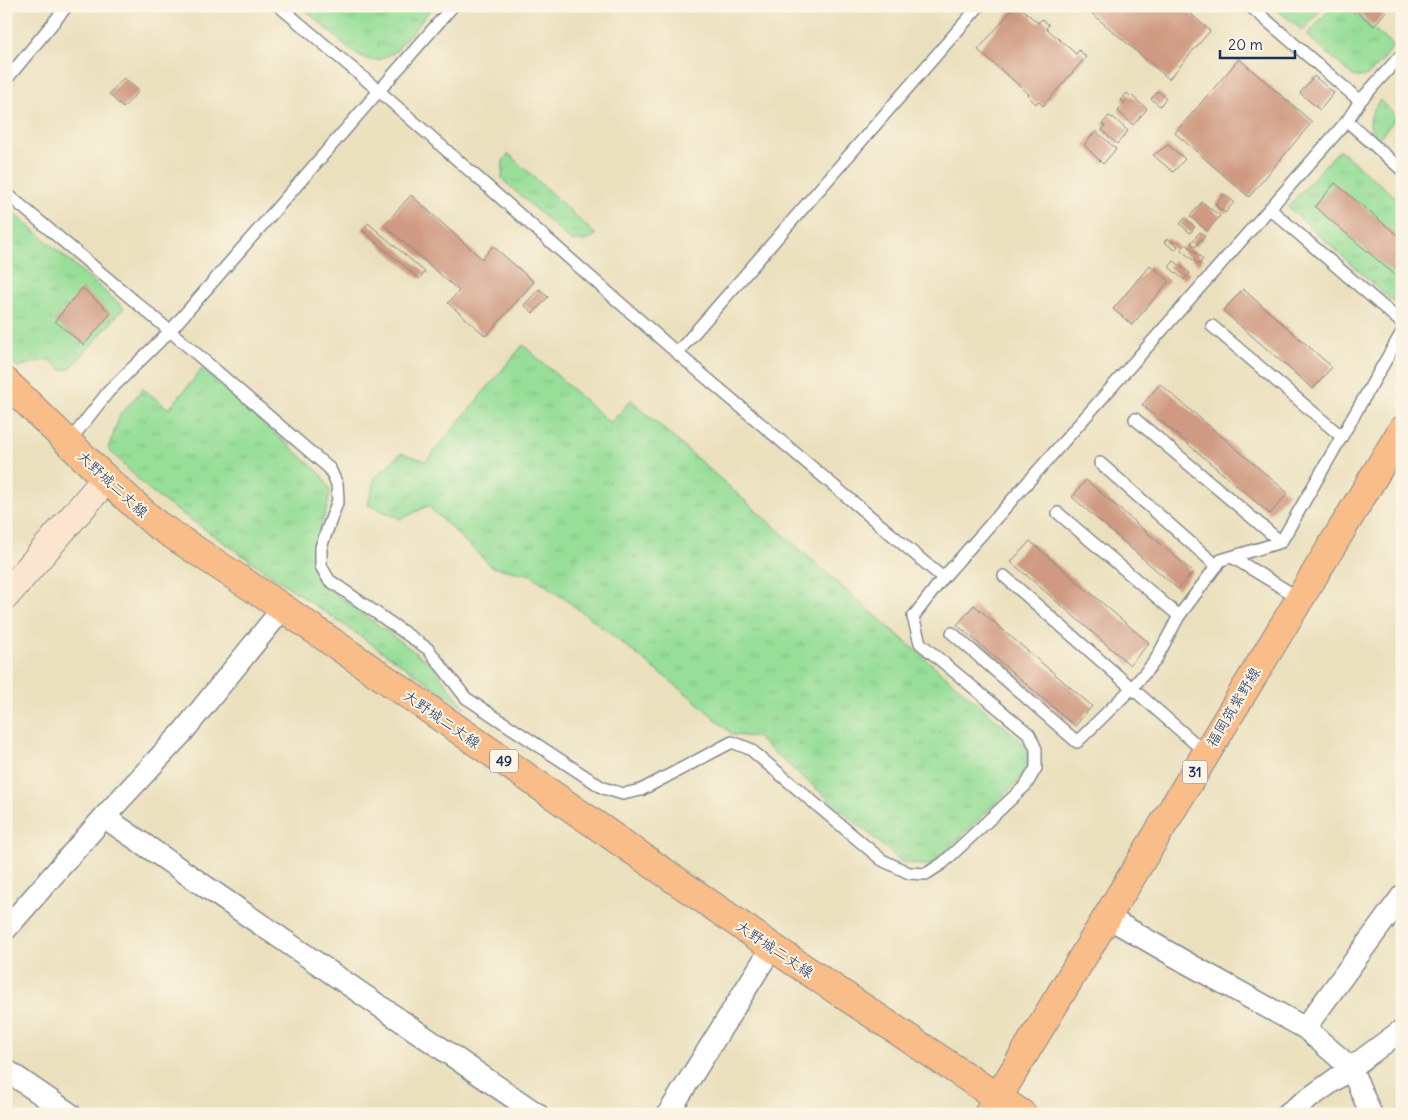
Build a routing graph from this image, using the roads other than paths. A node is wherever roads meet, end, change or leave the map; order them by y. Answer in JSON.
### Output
{"nodes":[{"id":1,"x":67,"y":6,"type":"edge"},
{"id":2,"x":279,"y":6,"type":"edge"},
{"id":3,"x":453,"y":6,"type":"edge"},
{"id":4,"x":979,"y":6,"type":"edge"},
{"id":5,"x":1250,"y":6,"type":"edge"},
{"id":6,"x":1402,"y":54,"type":"edge"},
{"id":7,"x":6,"y":80,"type":"edge"},
{"id":8,"x":379,"y":91,"type":"junction"},
{"id":9,"x":1360,"y":101,"type":"junction"},
{"id":10,"x":1347,"y":121,"type":"junction"},
{"id":11,"x":1402,"y":170,"type":"edge"},
{"id":12,"x":6,"y":193,"type":"edge"},
{"id":13,"x":1270,"y":209,"type":"junction"},
{"id":14,"x":1402,"y":323,"type":"edge"},
{"id":15,"x":1212,"y":326,"type":"dead end"},
{"id":16,"x":170,"y":331,"type":"junction"},
{"id":17,"x":1402,"y":332,"type":"edge"},
{"id":18,"x":677,"y":353,"type":"junction"},
{"id":19,"x":6,"y":382,"type":"edge"},
{"id":20,"x":1135,"y":419,"type":"dead end"},
{"id":21,"x":1402,"y":430,"type":"edge"},
{"id":22,"x":1342,"y":437,"type":"junction"},
{"id":23,"x":69,"y":442,"type":"junction"},
{"id":24,"x":1100,"y":463,"type":"dead end"},
{"id":25,"x":106,"y":479,"type":"junction"},
{"id":26,"x":1058,"y":513,"type":"dead end"},
{"id":27,"x":1281,"y":542,"type":"junction"},
{"id":28,"x":1232,"y":557,"type":"junction"},
{"id":29,"x":1217,"y":566,"type":"junction"},
{"id":30,"x":1004,"y":576,"type":"dead end"},
{"id":31,"x":943,"y":578,"type":"junction"},
{"id":32,"x":6,"y":595,"type":"edge"},
{"id":33,"x":1298,"y":598,"type":"junction"},
{"id":34,"x":283,"y":608,"type":"junction"},
{"id":35,"x":1178,"y":616,"type":"junction"},
{"id":36,"x":952,"y":632,"type":"dead end"},
{"id":37,"x":1132,"y":688,"type":"junction"},
{"id":38,"x":1206,"y":753,"type":"junction"},
{"id":39,"x":104,"y":817,"type":"junction"},
{"id":40,"x":1402,"y":896,"type":"edge"},
{"id":41,"x":1108,"y":917,"type":"junction"},
{"id":42,"x":9,"y":920,"type":"edge"},
{"id":43,"x":772,"y":947,"type":"junction"},
{"id":44,"x":1305,"y":1028,"type":"junction"},
{"id":45,"x":1402,"y":1030,"type":"edge"},
{"id":46,"x":1351,"y":1068,"type":"junction"},
{"id":47,"x":6,"y":1070,"type":"edge"},
{"id":48,"x":993,"y":1106,"type":"edge"},
{"id":49,"x":70,"y":1114,"type":"edge"},
{"id":50,"x":537,"y":1114,"type":"edge"},
{"id":51,"x":668,"y":1114,"type":"edge"},
{"id":52,"x":1022,"y":1114,"type":"edge"},
{"id":53,"x":1287,"y":1114,"type":"edge"},
{"id":54,"x":1371,"y":1114,"type":"edge"}],
"edges":[{"from":1,"to":7,"type":"lane"},
{"from":2,"to":8,"type":"lane"},
{"from":3,"to":8,"type":"lane"},
{"from":4,"to":18,"type":"lane"},
{"from":5,"to":9,"type":"lane"},
{"from":6,"to":9,"type":"lane"},
{"from":8,"to":16,"type":"lane"},
{"from":8,"to":18,"type":"lane"},
{"from":9,"to":10,"type":"lane"},
{"from":10,"to":11,"type":"lane"},
{"from":10,"to":13,"type":"lane"},
{"from":12,"to":16,"type":"lane"},
{"from":13,"to":14,"type":"lane"},
{"from":13,"to":31,"type":"lane"},
{"from":15,"to":22,"type":"lane"},
{"from":16,"to":23,"type":"lane"},
{"from":16,"to":31,"type":"lane"},
{"from":17,"to":22,"type":"lane"},
{"from":18,"to":31,"type":"lane"},
{"from":19,"to":23,"type":"main road","name":"大野城二丈線","number":"49"},
{"from":20,"to":27,"type":"lane"},
{"from":21,"to":33,"type":"main road","name":"福岡筑紫野線","number":"31"},
{"from":22,"to":27,"type":"lane"},
{"from":23,"to":25,"type":"main road","name":"大野城二丈線","number":"49"},
{"from":24,"to":29,"type":"lane"},
{"from":25,"to":32,"type":"street"},
{"from":25,"to":34,"type":"main road","name":"大野城二丈線","number":"49"},
{"from":26,"to":35,"type":"lane"},
{"from":27,"to":28,"type":"lane"},
{"from":28,"to":29,"type":"lane"},
{"from":28,"to":33,"type":"lane"},
{"from":29,"to":35,"type":"lane"},
{"from":30,"to":37,"type":"lane"},
{"from":33,"to":38,"type":"main road","name":"福岡筑紫野線","number":"31"},
{"from":34,"to":39,"type":"street"},
{"from":34,"to":43,"type":"main road","name":"大野城二丈線","number":"49"},
{"from":35,"to":37,"type":"lane"},
{"from":36,"to":37,"type":"lane"},
{"from":37,"to":38,"type":"lane"},
{"from":38,"to":41,"type":"main road","name":"福岡筑紫野線","number":"31"},
{"from":39,"to":42,"type":"street"},
{"from":39,"to":50,"type":"street"},
{"from":40,"to":44,"type":"street"},
{"from":41,"to":44,"type":"street"},
{"from":41,"to":48,"type":"main road","name":"福岡筑紫野線","number":"31"},
{"from":43,"to":48,"type":"main road","name":"大野城二丈線","number":"49"},
{"from":43,"to":51,"type":"street"},
{"from":44,"to":46,"type":"street"},
{"from":45,"to":46,"type":"street"},
{"from":46,"to":53,"type":"street"},
{"from":46,"to":54,"type":"street"},
{"from":47,"to":49,"type":"street"},
{"from":48,"to":52,"type":"main road","name":"大野城二丈線","number":"49"}]}
